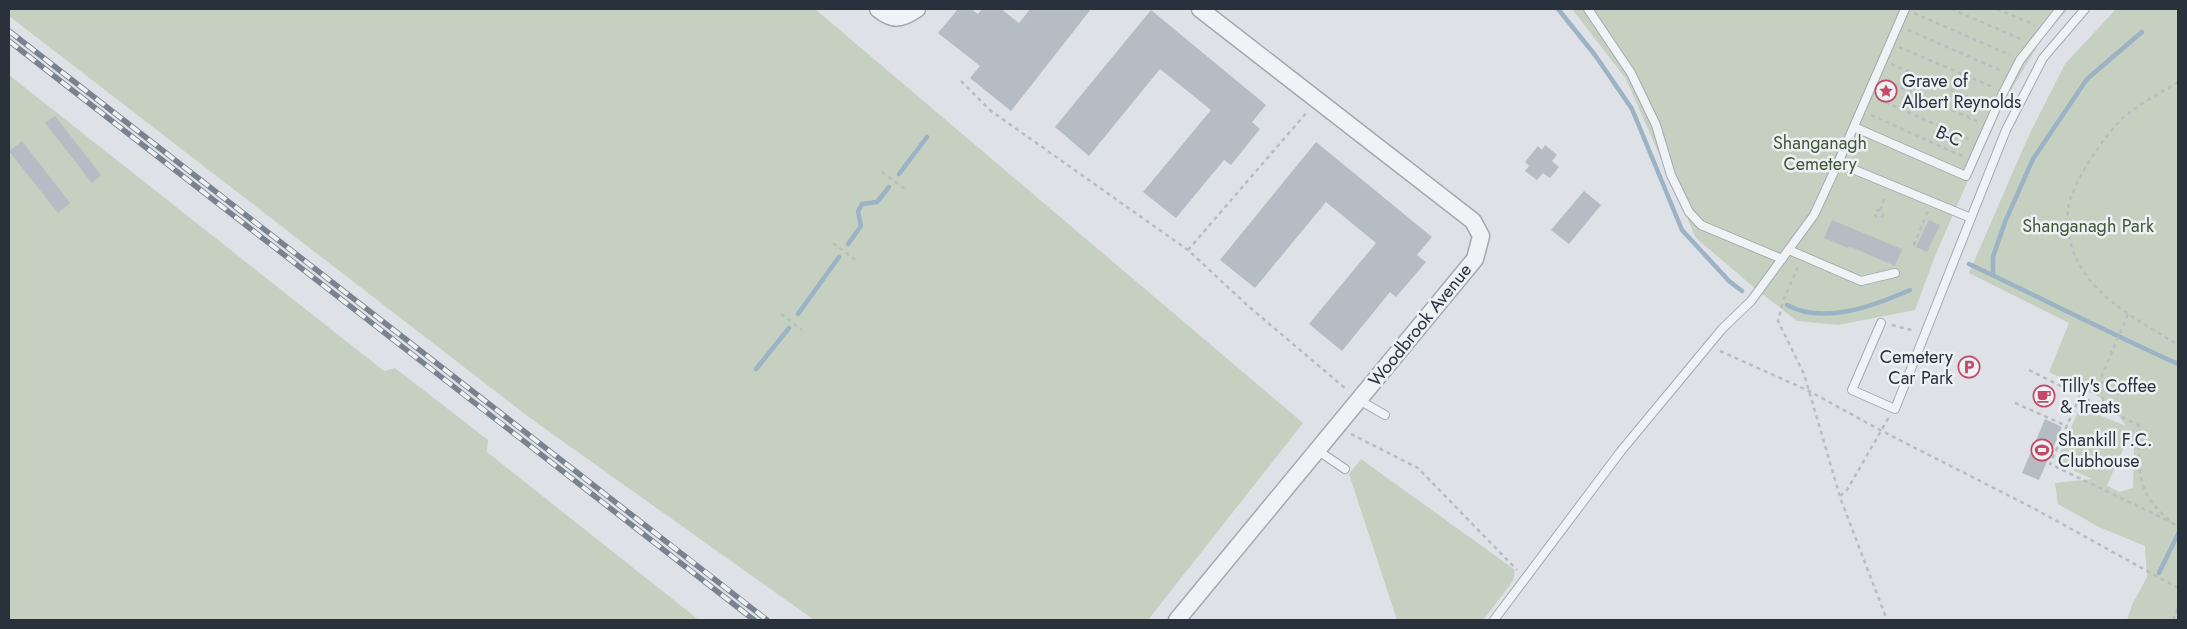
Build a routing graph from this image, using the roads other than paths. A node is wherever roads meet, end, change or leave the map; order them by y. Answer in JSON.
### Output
{"nodes":[{"id":1,"x":878,"y":9,"type":"edge"},
{"id":2,"x":917,"y":9,"type":"edge"},
{"id":3,"x":1200,"y":9,"type":"edge"},
{"id":4,"x":1588,"y":9,"type":"edge"},
{"id":5,"x":1905,"y":9,"type":"edge"},
{"id":6,"x":2060,"y":9,"type":"edge"},
{"id":7,"x":2085,"y":9,"type":"edge"},
{"id":8,"x":1854,"y":127,"type":"junction"},
{"id":9,"x":1838,"y":163,"type":"junction"},
{"id":10,"x":1971,"y":218,"type":"junction"},
{"id":11,"x":1789,"y":250,"type":"junction"},
{"id":12,"x":1782,"y":259,"type":"junction"},
{"id":13,"x":1895,"y":273,"type":"dead end"},
{"id":14,"x":1881,"y":323,"type":"road end"},
{"id":15,"x":1359,"y":400,"type":"junction"},
{"id":16,"x":1386,"y":416,"type":"dead end"},
{"id":17,"x":1317,"y":450,"type":"junction"},
{"id":18,"x":1345,"y":469,"type":"dead end"},
{"id":19,"x":1177,"y":620,"type":"edge"},
{"id":20,"x":1494,"y":620,"type":"edge"}],
"edges":[{"from":1,"to":2,"type":"street"},
{"from":3,"to":15,"type":"street","name":"Woodbrook Avenue"},
{"from":4,"to":12,"type":"lane"},
{"from":5,"to":8,"type":"lane"},
{"from":6,"to":8,"type":"lane"},
{"from":7,"to":10,"type":"lane"},
{"from":8,"to":9,"type":"lane"},
{"from":9,"to":10,"type":"lane"},
{"from":9,"to":11,"type":"lane"},
{"from":10,"to":14,"type":"lane"},
{"from":11,"to":12,"type":"lane"},
{"from":11,"to":13,"type":"lane"},
{"from":12,"to":20,"type":"lane"},
{"from":15,"to":16,"type":"lane"},
{"from":15,"to":17,"type":"street","name":"Woodbrook Avenue"},
{"from":17,"to":18,"type":"lane"},
{"from":17,"to":19,"type":"street","name":"Woodbrook Avenue"}]}
